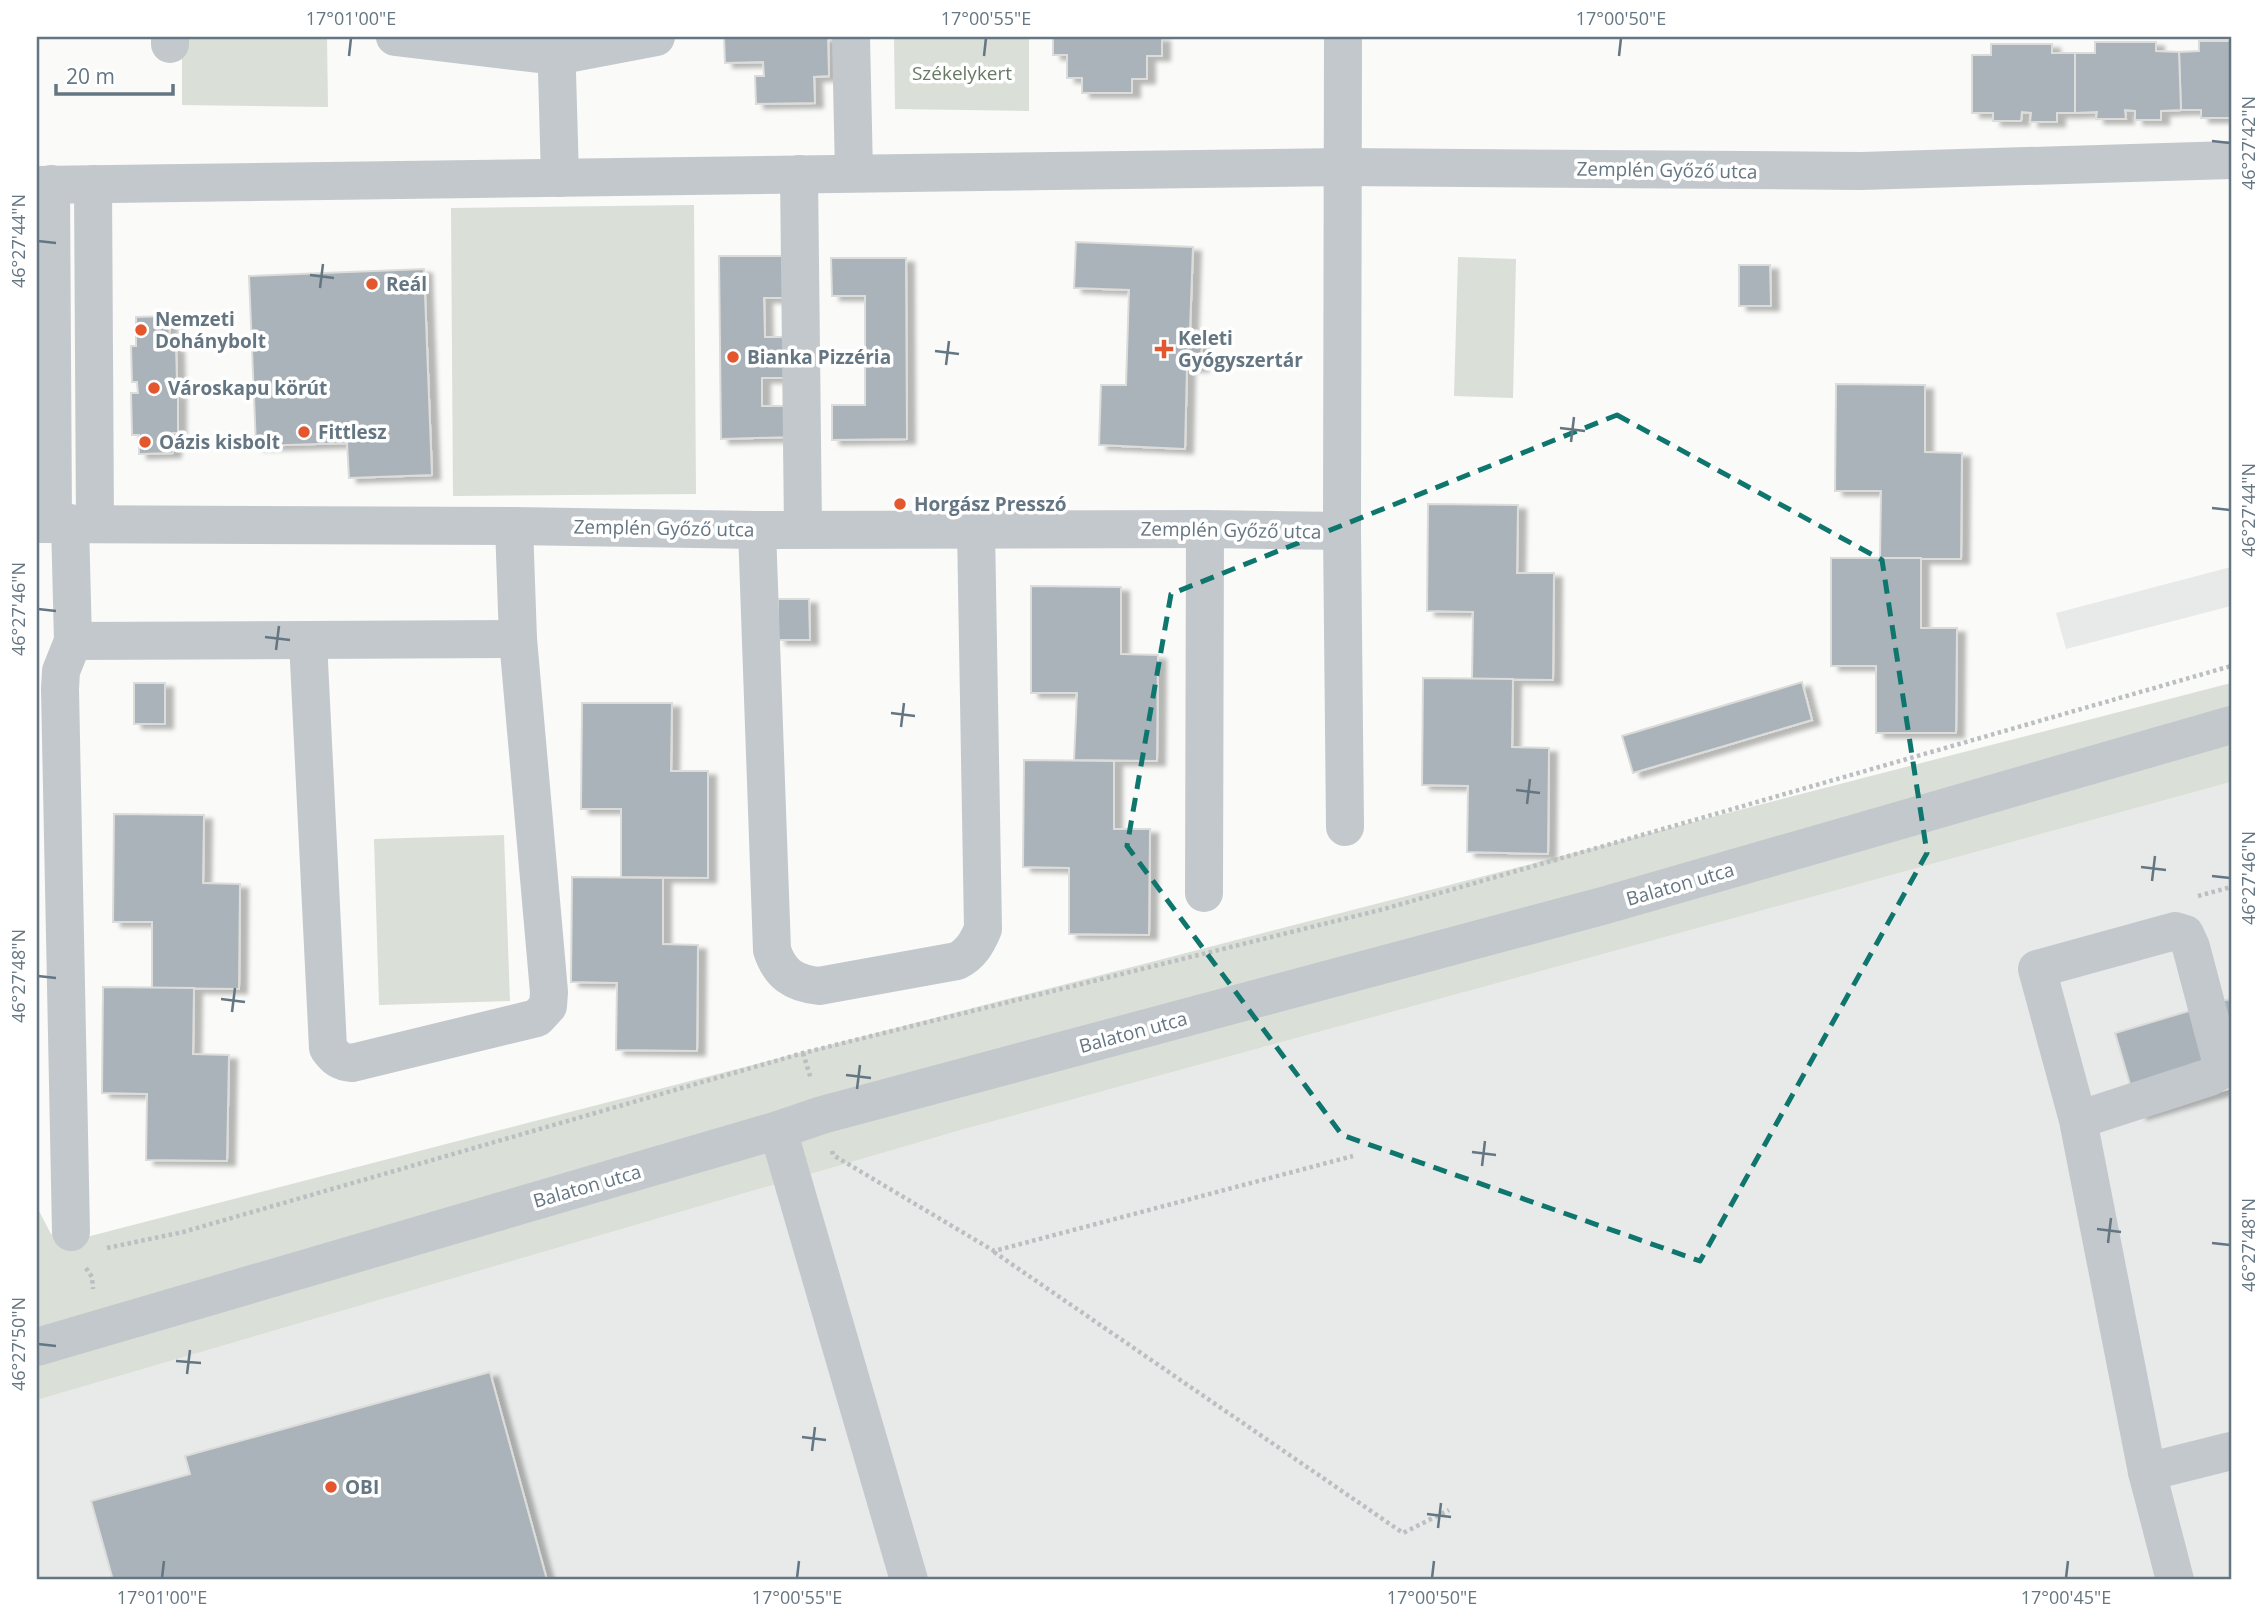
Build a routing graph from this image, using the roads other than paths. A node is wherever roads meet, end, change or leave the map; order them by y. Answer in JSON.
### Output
{"nodes":[{"id":1,"x":395,"y":37,"type":"edge"},
{"id":2,"x":656,"y":37,"type":"edge"},
{"id":3,"x":851,"y":37,"type":"edge"},
{"id":4,"x":1343,"y":37,"type":"edge"},
{"id":5,"x":556,"y":46,"type":"edge"},
{"id":6,"x":2231,"y":160,"type":"edge"},
{"id":7,"x":1344,"y":167,"type":"junction"},
{"id":8,"x":854,"y":173,"type":"junction"},
{"id":9,"x":799,"y":174,"type":"junction"},
{"id":10,"x":560,"y":177,"type":"junction"},
{"id":11,"x":93,"y":184,"type":"junction"},
{"id":12,"x":44,"y":185,"type":"edge"},
{"id":13,"x":64,"y":524,"type":"edge"},
{"id":14,"x":514,"y":526,"type":"junction"},
{"id":15,"x":1205,"y":528,"type":"junction"},
{"id":16,"x":976,"y":529,"type":"junction"},
{"id":17,"x":757,"y":530,"type":"junction"},
{"id":18,"x":803,"y":530,"type":"junction"},
{"id":19,"x":1342,"y":531,"type":"junction"},
{"id":20,"x":518,"y":639,"type":"junction"},
{"id":21,"x":308,"y":641,"type":"junction"},
{"id":22,"x":73,"y":642,"type":"junction"},
{"id":23,"x":2231,"y":725,"type":"edge"},
{"id":24,"x":1345,"y":827,"type":"dead end"},
{"id":25,"x":1204,"y":893,"type":"dead end"},
{"id":26,"x":2078,"y":1120,"type":"junction"},
{"id":27,"x":778,"y":1130,"type":"junction"},
{"id":28,"x":74,"y":1243,"type":"road end"},
{"id":29,"x":37,"y":1347,"type":"edge"},
{"id":30,"x":2231,"y":1451,"type":"edge"},
{"id":31,"x":2147,"y":1472,"type":"junction"},
{"id":32,"x":909,"y":1580,"type":"edge"},
{"id":33,"x":2175,"y":1580,"type":"edge"}],
"edges":[{"from":1,"to":5,"type":"street"},
{"from":2,"to":5,"type":"street"},
{"from":3,"to":8,"type":"street"},
{"from":4,"to":7,"type":"street"},
{"from":5,"to":10,"type":"street"},
{"from":6,"to":7,"type":"street","name":"Zemplén Győző utca"},
{"from":7,"to":8,"type":"street"},
{"from":7,"to":19,"type":"street","name":"Zemplén Győző utca"},
{"from":8,"to":9,"type":"street"},
{"from":9,"to":10,"type":"street"},
{"from":9,"to":18,"type":"street"},
{"from":10,"to":11,"type":"street"},
{"from":11,"to":12,"type":"street"},
{"from":11,"to":13,"type":"street"},
{"from":12,"to":13,"type":"street"},
{"from":13,"to":14,"type":"street","name":"Zemplén Győző utca"},
{"from":13,"to":22,"type":"street"},
{"from":14,"to":17,"type":"street","name":"Zemplén Győző utca"},
{"from":14,"to":20,"type":"street"},
{"from":15,"to":16,"type":"street","name":"Zemplén Győző utca"},
{"from":15,"to":19,"type":"street","name":"Zemplén Győző utca"},
{"from":15,"to":25,"type":"street"},
{"from":16,"to":17,"type":"street"},
{"from":16,"to":18,"type":"street","name":"Zemplén Győző utca"},
{"from":17,"to":18,"type":"street","name":"Zemplén Győző utca"},
{"from":19,"to":24,"type":"street"},
{"from":20,"to":21,"type":"street"},
{"from":20,"to":21,"type":"street"},
{"from":21,"to":22,"type":"street"},
{"from":22,"to":28,"type":"street"},
{"from":23,"to":27,"type":"street","name":"Balaton utca"},
{"from":26,"to":26,"type":"street"},
{"from":26,"to":31,"type":"street"},
{"from":27,"to":29,"type":"street","name":"Balaton utca"},
{"from":27,"to":32,"type":"street"},
{"from":30,"to":31,"type":"street"},
{"from":31,"to":33,"type":"street"}]}
